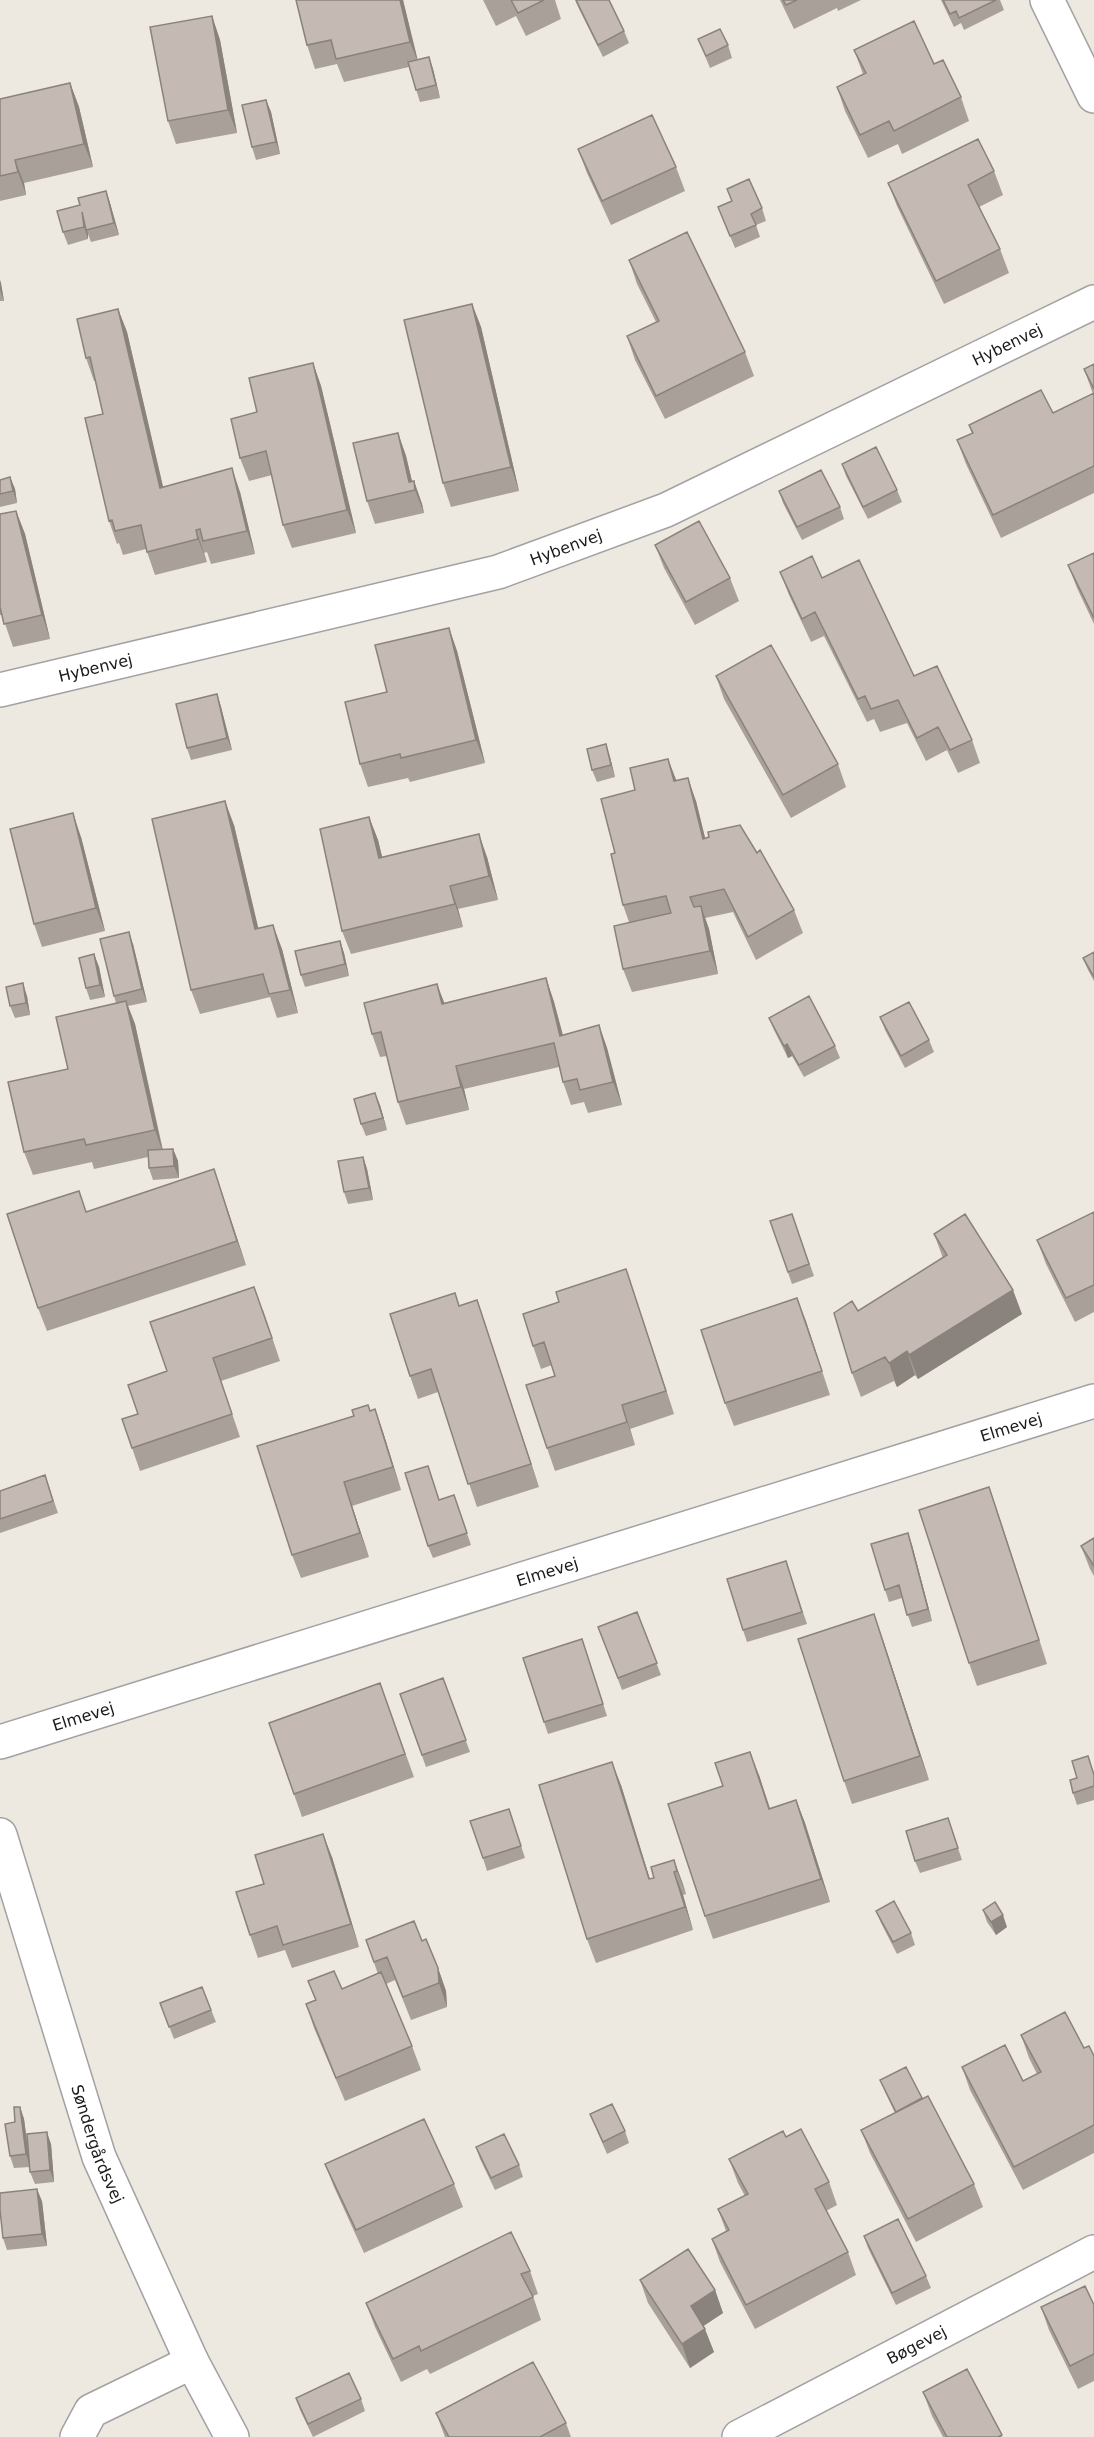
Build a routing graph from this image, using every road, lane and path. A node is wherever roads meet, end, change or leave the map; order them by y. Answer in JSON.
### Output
{"nodes":[{"id":1,"x":1047,"y":0,"type":"edge"},
{"id":2,"x":1094,"y":96,"type":"edge"},
{"id":3,"x":1094,"y":302,"type":"edge"},
{"id":4,"x":0,"y":690,"type":"edge"},
{"id":5,"x":1094,"y":1401,"type":"edge"},
{"id":6,"x":0,"y":1742,"type":"edge"},
{"id":7,"x":0,"y":1835,"type":"edge"},
{"id":8,"x":1094,"y":2252,"type":"edge"},
{"id":9,"x":192,"y":2362,"type":"junction"},
{"id":10,"x":77,"y":2437,"type":"edge"},
{"id":11,"x":232,"y":2437,"type":"edge"},
{"id":12,"x":739,"y":2437,"type":"edge"}],
"edges":[{"from":1,"to":2,"type":"street"},
{"from":3,"to":4,"type":"street","name":"Hybenvej"},
{"from":5,"to":6,"type":"street","name":"Elmevej"},
{"from":7,"to":9,"type":"street","name":"Søndergårdsvej"},
{"from":8,"to":12,"type":"street","name":"Bøgevej"},
{"from":9,"to":10,"type":"street"},
{"from":9,"to":11,"type":"street","name":"Søndergårdsvej"}]}
